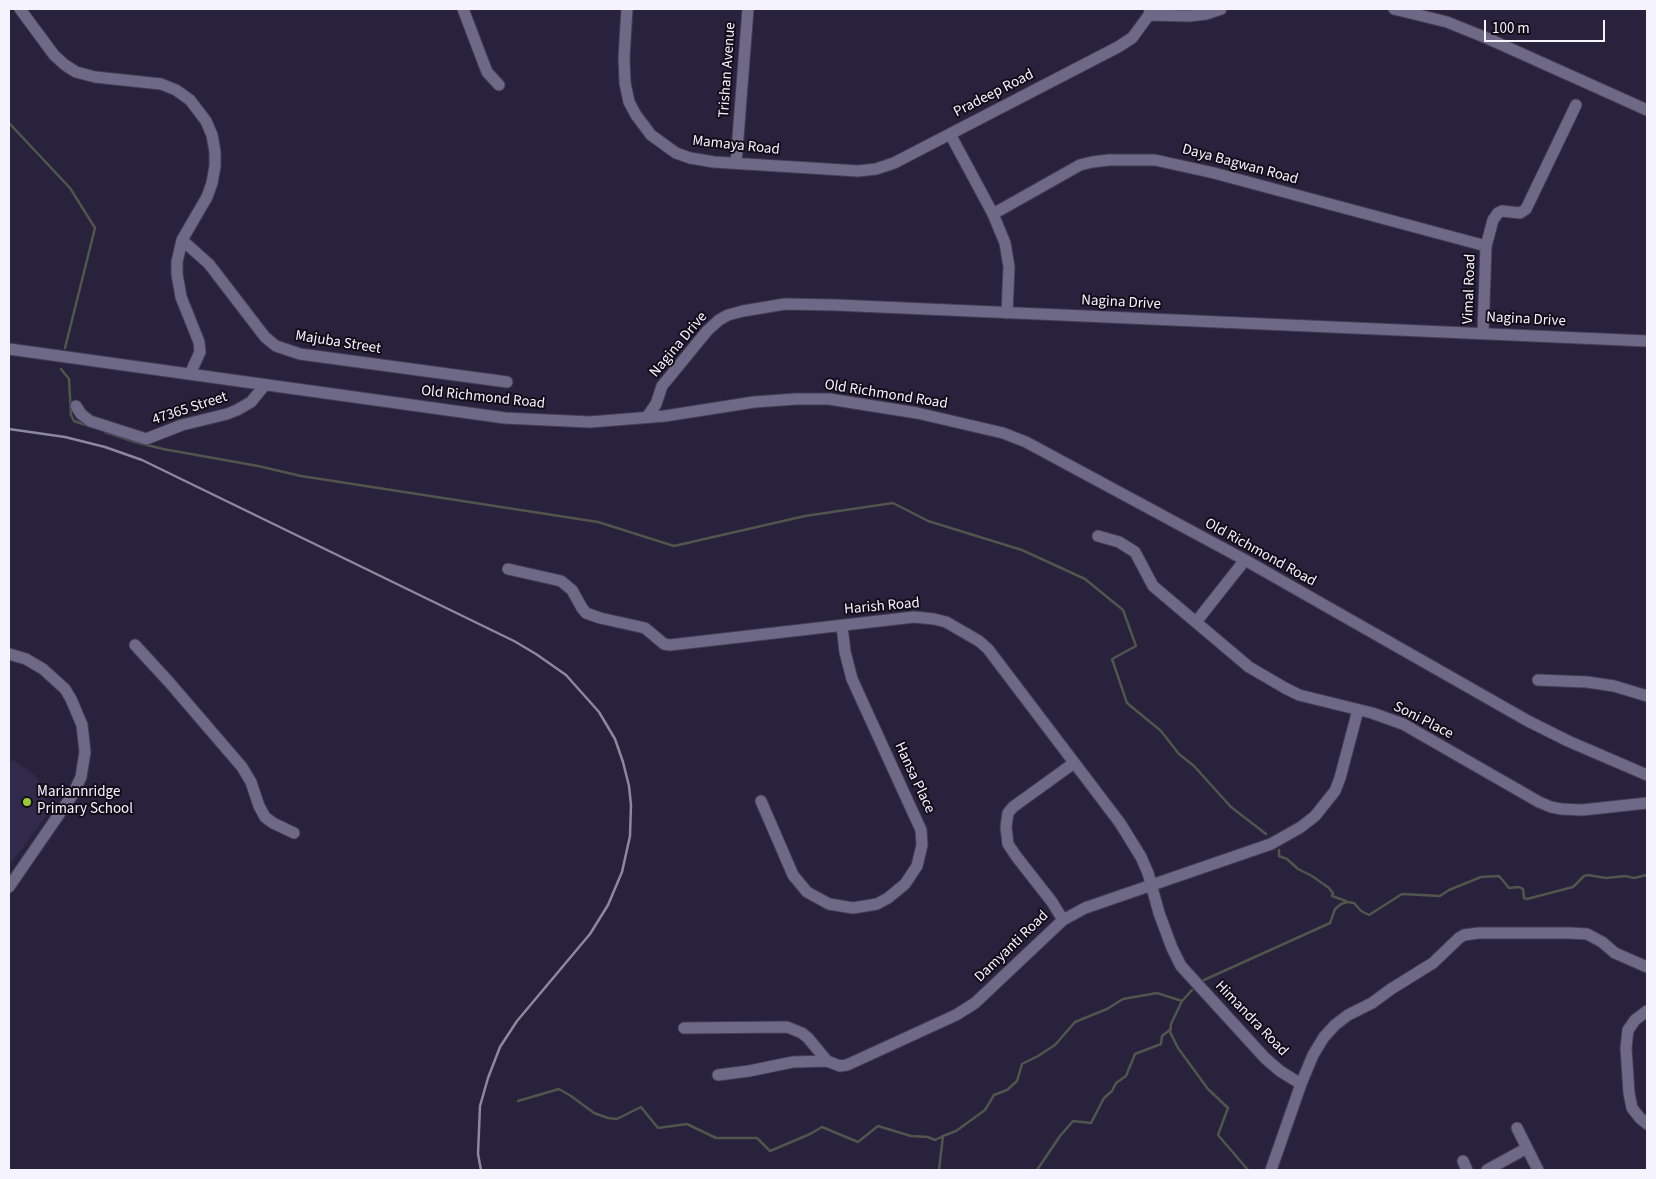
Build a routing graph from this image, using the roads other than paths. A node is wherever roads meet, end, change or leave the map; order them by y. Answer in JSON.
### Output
{"nodes":[{"id":1,"x":20,"y":9,"type":"edge"},
{"id":2,"x":462,"y":9,"type":"edge"},
{"id":3,"x":627,"y":9,"type":"edge"},
{"id":4,"x":748,"y":9,"type":"edge"},
{"id":5,"x":1221,"y":9,"type":"edge"},
{"id":6,"x":1394,"y":9,"type":"edge"},
{"id":7,"x":1149,"y":12,"type":"edge"},
{"id":8,"x":499,"y":85,"type":"dead end"},
{"id":9,"x":1576,"y":106,"type":"dead end"},
{"id":10,"x":1647,"y":110,"type":"edge"},
{"id":11,"x":950,"y":134,"type":"junction"},
{"id":12,"x":736,"y":163,"type":"junction"},
{"id":13,"x":993,"y":214,"type":"junction"},
{"id":14,"x":182,"y":240,"type":"junction"},
{"id":15,"x":1486,"y":246,"type":"junction"},
{"id":16,"x":1007,"y":313,"type":"junction"},
{"id":17,"x":1483,"y":333,"type":"junction"},
{"id":18,"x":1647,"y":341,"type":"edge"},
{"id":19,"x":9,"y":349,"type":"edge"},
{"id":20,"x":190,"y":374,"type":"junction"},
{"id":21,"x":507,"y":382,"type":"dead end"},
{"id":22,"x":264,"y":386,"type":"junction"},
{"id":23,"x":76,"y":406,"type":"dead end"},
{"id":24,"x":647,"y":417,"type":"junction"},
{"id":25,"x":1098,"y":536,"type":"dead end"},
{"id":26,"x":1245,"y":560,"type":"junction"},
{"id":27,"x":508,"y":569,"type":"dead end"},
{"id":28,"x":1196,"y":622,"type":"junction"},
{"id":29,"x":842,"y":626,"type":"junction"},
{"id":30,"x":135,"y":645,"type":"dead end"},
{"id":31,"x":9,"y":654,"type":"edge"},
{"id":32,"x":1538,"y":680,"type":"dead end"},
{"id":33,"x":1647,"y":696,"type":"edge"},
{"id":34,"x":1358,"y":710,"type":"junction"},
{"id":35,"x":1074,"y":763,"type":"junction"},
{"id":36,"x":1647,"y":775,"type":"edge"},
{"id":37,"x":761,"y":801,"type":"dead end"},
{"id":38,"x":1647,"y":803,"type":"edge"},
{"id":39,"x":294,"y":833,"type":"dead end"},
{"id":40,"x":1151,"y":885,"type":"junction"},
{"id":41,"x":9,"y":887,"type":"edge"},
{"id":42,"x":1063,"y":920,"type":"junction"},
{"id":43,"x":1647,"y":967,"type":"edge"},
{"id":44,"x":1647,"y":1011,"type":"edge"},
{"id":45,"x":684,"y":1028,"type":"dead end"},
{"id":46,"x":828,"y":1061,"type":"junction"},
{"id":47,"x":718,"y":1075,"type":"dead end"},
{"id":48,"x":1301,"y":1084,"type":"junction"},
{"id":49,"x":1647,"y":1124,"type":"edge"},
{"id":50,"x":1516,"y":1128,"type":"dead end"},
{"id":51,"x":1527,"y":1148,"type":"junction"},
{"id":52,"x":1271,"y":1170,"type":"edge"},
{"id":53,"x":1487,"y":1170,"type":"edge"},
{"id":54,"x":1538,"y":1170,"type":"edge"}],
"edges":[{"from":1,"to":14,"type":"street"},
{"from":2,"to":8,"type":"street"},
{"from":3,"to":12,"type":"street","name":"Mamaya Road"},
{"from":4,"to":12,"type":"street","name":"Trishan Avenue"},
{"from":5,"to":7,"type":"street","name":"Pradeep Road"},
{"from":6,"to":10,"type":"street"},
{"from":7,"to":11,"type":"street","name":"Pradeep Road"},
{"from":9,"to":15,"type":"street","name":"Vimal Road"},
{"from":11,"to":12,"type":"street","name":"Mamaya Road"},
{"from":11,"to":13,"type":"street","name":"Pradeep Road"},
{"from":13,"to":15,"type":"street","name":"Daya Bagwan Road"},
{"from":13,"to":16,"type":"street","name":"Pradeep Road"},
{"from":14,"to":20,"type":"street"},
{"from":14,"to":21,"type":"street","name":"Majuba Street"},
{"from":15,"to":17,"type":"street","name":"Vimal Road"},
{"from":16,"to":17,"type":"street","name":"Nagina Drive"},
{"from":16,"to":24,"type":"street","name":"Nagina Drive"},
{"from":17,"to":18,"type":"street","name":"Nagina Drive"},
{"from":19,"to":20,"type":"street","name":"Old Richmond Road"},
{"from":20,"to":22,"type":"street","name":"Old Richmond Road"},
{"from":22,"to":23,"type":"street","name":"47365 Street"},
{"from":22,"to":24,"type":"street","name":"Old Richmond Road"},
{"from":24,"to":26,"type":"street","name":"Old Richmond Road"},
{"from":25,"to":28,"type":"street","name":"Soni Place"},
{"from":26,"to":28,"type":"street"},
{"from":26,"to":36,"type":"street","name":"Old Richmond Road"},
{"from":27,"to":29,"type":"street","name":"Harish Road"},
{"from":28,"to":34,"type":"street","name":"Soni Place"},
{"from":29,"to":35,"type":"street","name":"Harish Road"},
{"from":29,"to":37,"type":"street","name":"Hansa Place"},
{"from":30,"to":39,"type":"street"},
{"from":31,"to":41,"type":"street"},
{"from":32,"to":33,"type":"street"},
{"from":34,"to":38,"type":"street","name":"Soni Place"},
{"from":34,"to":40,"type":"street","name":"Damyanti Road"},
{"from":35,"to":40,"type":"street","name":"Harish Road"},
{"from":35,"to":42,"type":"street"},
{"from":40,"to":42,"type":"street","name":"Damyanti Road"},
{"from":40,"to":48,"type":"street","name":"Himandra Road"},
{"from":42,"to":46,"type":"street","name":"Damyanti Road"},
{"from":43,"to":48,"type":"street"},
{"from":44,"to":49,"type":"street"},
{"from":45,"to":46,"type":"street"},
{"from":46,"to":47,"type":"street","name":"Damyanti Road"},
{"from":48,"to":52,"type":"street"},
{"from":50,"to":51,"type":"street"},
{"from":51,"to":53,"type":"street"},
{"from":51,"to":54,"type":"street"}]}
